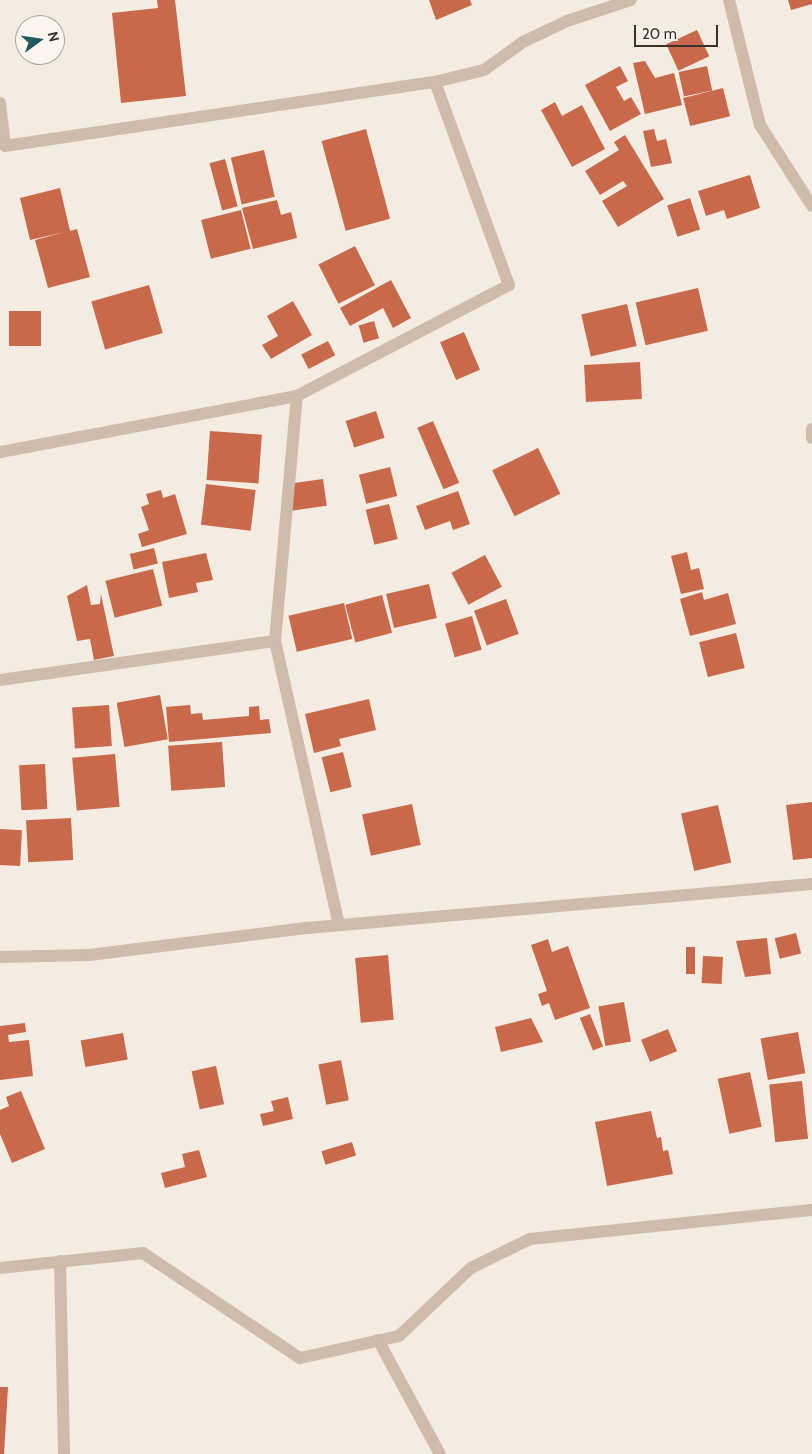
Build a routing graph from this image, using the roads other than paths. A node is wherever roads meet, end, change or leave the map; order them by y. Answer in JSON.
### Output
{"nodes":[{"id":1,"x":631,"y":0,"type":"edge"},
{"id":2,"x":729,"y":0,"type":"edge"},
{"id":3,"x":435,"y":82,"type":"junction"},
{"id":4,"x":0,"y":103,"type":"edge"},
{"id":5,"x":2,"y":146,"type":"edge"},
{"id":6,"x":812,"y":206,"type":"edge"},
{"id":7,"x":297,"y":396,"type":"junction"},
{"id":8,"x":812,"y":429,"type":"edge"},
{"id":9,"x":812,"y":438,"type":"edge"},
{"id":10,"x":0,"y":452,"type":"edge"},
{"id":11,"x":275,"y":641,"type":"junction"},
{"id":12,"x":0,"y":680,"type":"edge"},
{"id":13,"x":812,"y":884,"type":"edge"},
{"id":14,"x":339,"y":925,"type":"junction"},
{"id":15,"x":0,"y":957,"type":"edge"},
{"id":16,"x":812,"y":1210,"type":"edge"},
{"id":17,"x":60,"y":1261,"type":"junction"},
{"id":18,"x":0,"y":1268,"type":"edge"},
{"id":19,"x":378,"y":1340,"type":"junction"},
{"id":20,"x":64,"y":1454,"type":"edge"},
{"id":21,"x":440,"y":1454,"type":"edge"}],
"edges":[{"from":1,"to":3,"type":"street"},
{"from":2,"to":6,"type":"street"},
{"from":3,"to":5,"type":"street"},
{"from":3,"to":7,"type":"street"},
{"from":4,"to":5,"type":"street"},
{"from":7,"to":10,"type":"street"},
{"from":7,"to":11,"type":"street"},
{"from":8,"to":9,"type":"street"},
{"from":11,"to":12,"type":"street"},
{"from":11,"to":14,"type":"street"},
{"from":13,"to":14,"type":"street"},
{"from":14,"to":15,"type":"street"},
{"from":16,"to":19,"type":"street"},
{"from":17,"to":18,"type":"street"},
{"from":17,"to":19,"type":"street"},
{"from":17,"to":20,"type":"street"},
{"from":19,"to":21,"type":"street"}]}
